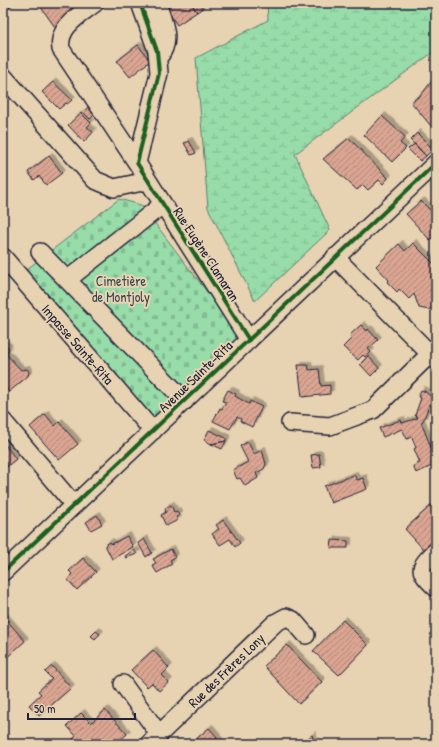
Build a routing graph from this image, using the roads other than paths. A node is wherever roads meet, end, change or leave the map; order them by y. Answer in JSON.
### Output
{"nodes":[{"id":1,"x":94,"y":3,"type":"edge"},
{"id":2,"x":140,"y":3,"type":"edge"},
{"id":3,"x":157,"y":3,"type":"edge"},
{"id":4,"x":158,"y":58,"type":"junction"},
{"id":5,"x":3,"y":76,"type":"edge"},
{"id":6,"x":137,"y":163,"type":"junction"},
{"id":7,"x":436,"y":163,"type":"edge"},
{"id":8,"x":147,"y":181,"type":"junction"},
{"id":9,"x":162,"y":204,"type":"junction"},
{"id":10,"x":40,"y":252,"type":"dead end"},
{"id":11,"x":3,"y":257,"type":"edge"},
{"id":12,"x":336,"y":257,"type":"junction"},
{"id":13,"x":67,"y":280,"type":"junction"},
{"id":14,"x":249,"y":340,"type":"junction"},
{"id":15,"x":433,"y":357,"type":"edge"},
{"id":16,"x":184,"y":401,"type":"junction"},
{"id":17,"x":3,"y":421,"type":"edge"},
{"id":18,"x":290,"y":423,"type":"dead end"},
{"id":19,"x":153,"y":431,"type":"junction"},
{"id":20,"x":74,"y":505,"type":"junction"},
{"id":21,"x":436,"y":551,"type":"edge"},
{"id":22,"x":4,"y":567,"type":"edge"},
{"id":23,"x":436,"y":588,"type":"edge"},
{"id":24,"x":306,"y":635,"type":"dead end"},
{"id":25,"x":123,"y":684,"type":"dead end"},
{"id":26,"x":154,"y":739,"type":"edge"}],
"edges":[{"from":1,"to":6,"type":"street","name":"Rue Eugène Clamaran"},
{"from":2,"to":4,"type":"street"},
{"from":3,"to":4,"type":"street"},
{"from":4,"to":6,"type":"street"},
{"from":5,"to":8,"type":"street"},
{"from":6,"to":8,"type":"street","name":"Rue Eugène Clamaran"},
{"from":7,"to":12,"type":"street","name":"Avenue Sainte-Rita"},
{"from":8,"to":9,"type":"street","name":"Rue Eugène Clamaran"},
{"from":9,"to":13,"type":"street"},
{"from":9,"to":14,"type":"street","name":"Rue Eugène Clamaran"},
{"from":10,"to":13,"type":"street"},
{"from":11,"to":19,"type":"street","name":"Impasse Sainte-Rita"},
{"from":12,"to":14,"type":"street","name":"Avenue Sainte-Rita"},
{"from":12,"to":15,"type":"street"},
{"from":13,"to":16,"type":"street"},
{"from":14,"to":16,"type":"street","name":"Avenue Sainte-Rita"},
{"from":15,"to":18,"type":"street"},
{"from":16,"to":19,"type":"street","name":"Avenue Sainte-Rita"},
{"from":17,"to":20,"type":"street"},
{"from":19,"to":20,"type":"street","name":"Avenue Sainte-Rita"},
{"from":20,"to":22,"type":"street","name":"Avenue Sainte-Rita"},
{"from":21,"to":23,"type":"street"},
{"from":24,"to":26,"type":"street","name":"Rue des Frères Lony"},
{"from":25,"to":26,"type":"street"}]}
